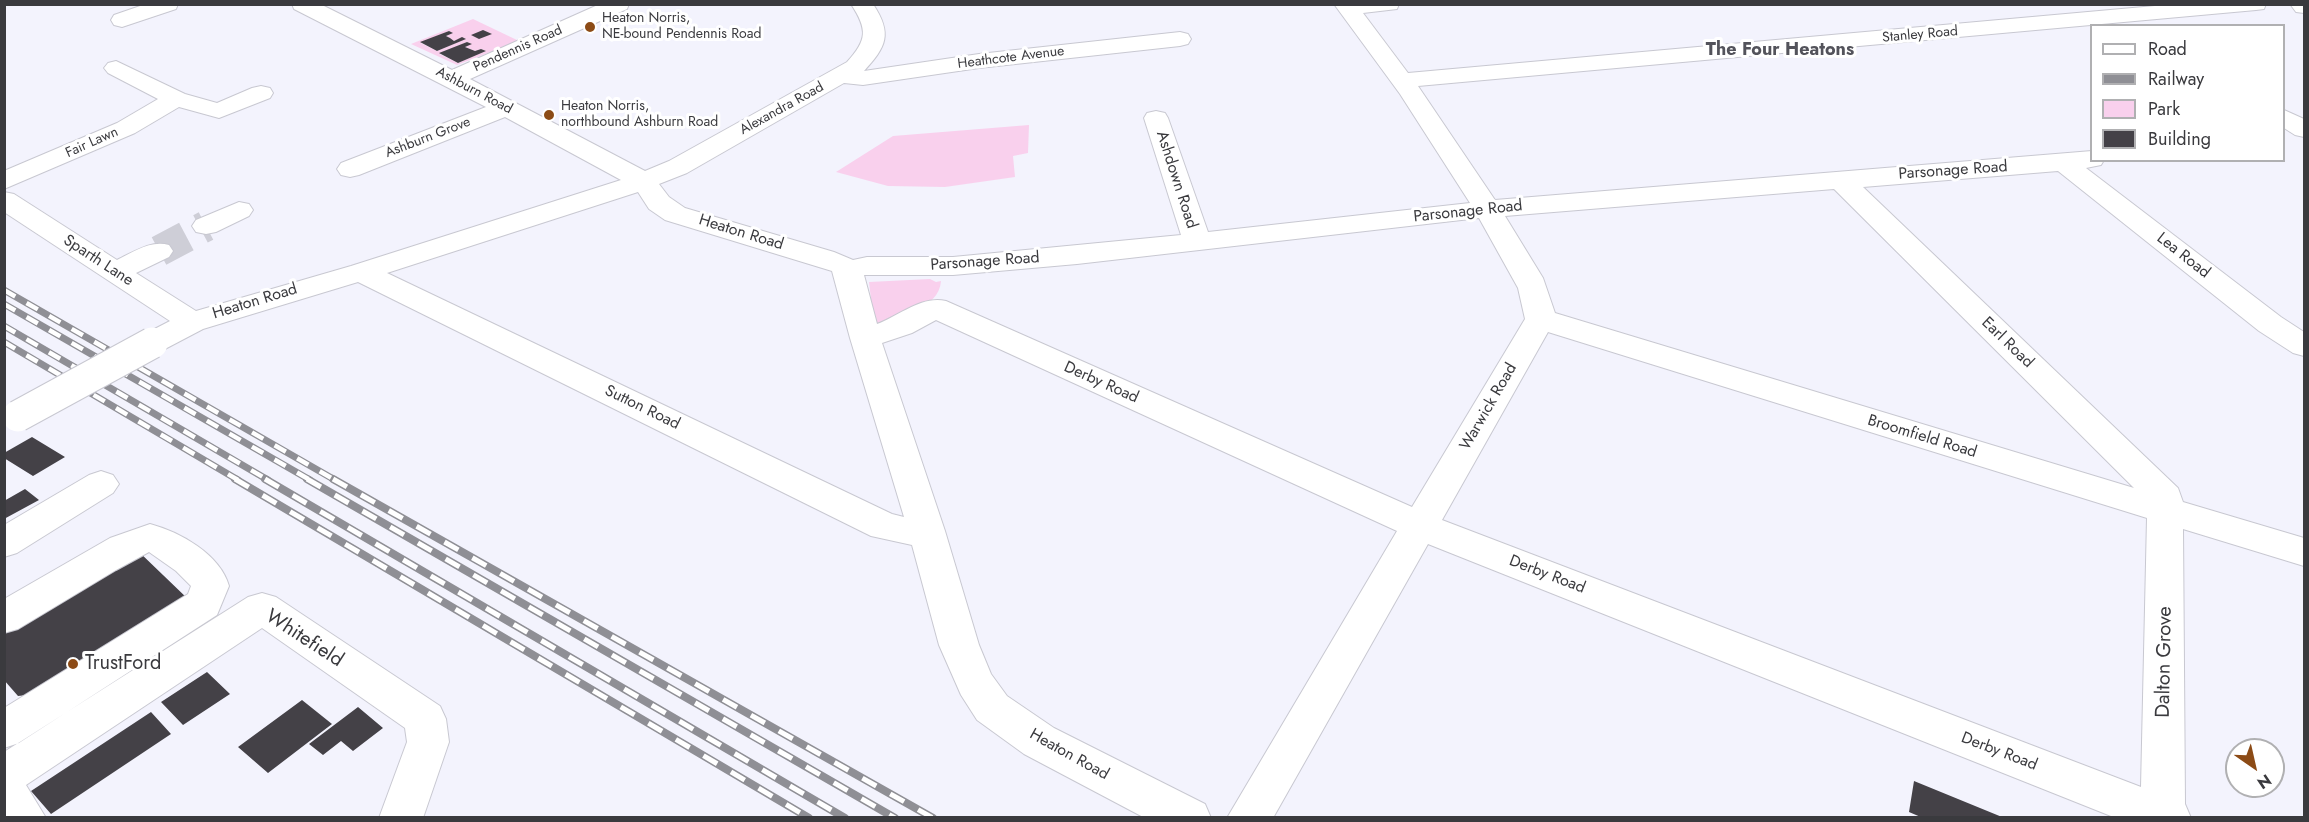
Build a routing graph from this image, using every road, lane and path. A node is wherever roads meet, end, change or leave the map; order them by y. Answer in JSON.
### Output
{"nodes":[{"id":1,"x":168,"y":4,"type":"edge"},
{"id":2,"x":302,"y":4,"type":"edge"},
{"id":3,"x":861,"y":4,"type":"edge"},
{"id":4,"x":1389,"y":4,"type":"edge"},
{"id":5,"x":2256,"y":4,"type":"edge"},
{"id":6,"x":2300,"y":4,"type":"edge"},
{"id":7,"x":1345,"y":6,"type":"edge"},
{"id":8,"x":602,"y":7,"type":"edge"},
{"id":9,"x":2304,"y":7,"type":"edge"},
{"id":10,"x":1987,"y":10,"type":"dead end"},
{"id":11,"x":122,"y":20,"type":"dead end"},
{"id":12,"x":2133,"y":21,"type":"edge"},
{"id":13,"x":2013,"y":27,"type":"junction"},
{"id":14,"x":1180,"y":39,"type":"dead end"},
{"id":15,"x":116,"y":68,"type":"dead end"},
{"id":16,"x":842,"y":76,"type":"junction"},
{"id":17,"x":451,"y":79,"type":"junction"},
{"id":18,"x":1404,"y":80,"type":"junction"},
{"id":19,"x":261,"y":93,"type":"dead end"},
{"id":20,"x":176,"y":99,"type":"junction"},
{"id":21,"x":506,"y":108,"type":"junction"},
{"id":22,"x":1156,"y":117,"type":"dead end"},
{"id":23,"x":2285,"y":118,"type":"edge"},
{"id":24,"x":2304,"y":131,"type":"edge"},
{"id":25,"x":2285,"y":135,"type":"edge"},
{"id":26,"x":2090,"y":159,"type":"edge"},
{"id":27,"x":2064,"y":163,"type":"junction"},
{"id":28,"x":350,"y":169,"type":"dead end"},
{"id":29,"x":1840,"y":180,"type":"junction"},
{"id":30,"x":4,"y":181,"type":"edge"},
{"id":31,"x":644,"y":181,"type":"junction"},
{"id":32,"x":4,"y":200,"type":"edge"},
{"id":33,"x":1488,"y":208,"type":"junction"},
{"id":34,"x":239,"y":210,"type":"dead end"},
{"id":35,"x":206,"y":226,"type":"tunnel mouth"},
{"id":36,"x":1197,"y":242,"type":"junction"},
{"id":37,"x":159,"y":251,"type":"tunnel mouth"},
{"id":38,"x":953,"y":266,"type":"junction"},
{"id":39,"x":846,"y":270,"type":"junction"},
{"id":40,"x":115,"y":272,"type":"junction"},
{"id":41,"x":361,"y":272,"type":"junction"},
{"id":42,"x":935,"y":308,"type":"junction"},
{"id":43,"x":1540,"y":319,"type":"junction"},
{"id":44,"x":192,"y":322,"type":"junction"},
{"id":45,"x":865,"y":338,"type":"junction"},
{"id":46,"x":2304,"y":346,"type":"edge"},
{"id":47,"x":11,"y":420,"type":"edge"},
{"id":48,"x":101,"y":484,"type":"dead end"},
{"id":49,"x":2166,"y":510,"type":"junction"},
{"id":50,"x":1420,"y":526,"type":"junction"},
{"id":51,"x":927,"y":531,"type":"junction"},
{"id":52,"x":4,"y":543,"type":"edge"},
{"id":53,"x":2304,"y":552,"type":"edge"},
{"id":54,"x":4,"y":618,"type":"edge"},
{"id":55,"x":4,"y":730,"type":"edge"},
{"id":56,"x":4,"y":776,"type":"edge"},
{"id":57,"x":4,"y":789,"type":"edge"},
{"id":58,"x":2111,"y":807,"type":"edge"},
{"id":59,"x":2166,"y":816,"type":"edge"},
{"id":60,"x":24,"y":818,"type":"edge"},
{"id":61,"x":401,"y":818,"type":"edge"},
{"id":62,"x":1189,"y":818,"type":"edge"},
{"id":63,"x":1249,"y":818,"type":"edge"}],
"edges":[{"from":1,"to":11,"type":"street"},
{"from":2,"to":17,"type":"street","name":"Ashburn Road"},
{"from":3,"to":16,"type":"street","name":"Alexandra Road"},
{"from":4,"to":7,"type":"street"},
{"from":5,"to":12,"type":"street","name":"Stanley Road"},
{"from":6,"to":9,"type":"street"},
{"from":7,"to":18,"type":"street"},
{"from":8,"to":17,"type":"street","name":"Pendennis Road"},
{"from":10,"to":13,"type":"street"},
{"from":12,"to":13,"type":"street","name":"Stanley Road"},
{"from":13,"to":18,"type":"street","name":"Stanley Road"},
{"from":14,"to":16,"type":"street","name":"Heathcote Avenue"},
{"from":15,"to":20,"type":"street"},
{"from":16,"to":31,"type":"street","name":"Alexandra Road"},
{"from":17,"to":21,"type":"street","name":"Ashburn Road"},
{"from":18,"to":33,"type":"street"},
{"from":19,"to":20,"type":"street"},
{"from":20,"to":30,"type":"street","name":"Fair Lawn"},
{"from":21,"to":28,"type":"street","name":"Ashburn Grove"},
{"from":21,"to":31,"type":"street","name":"Ashburn Road"},
{"from":22,"to":36,"type":"street","name":"Ashdown Road"},
{"from":23,"to":24,"type":"street"},
{"from":24,"to":25,"type":"street"},
{"from":26,"to":27,"type":"street","name":"Parsonage Road"},
{"from":27,"to":29,"type":"street","name":"Parsonage Road"},
{"from":27,"to":46,"type":"street","name":"Lea Road"},
{"from":29,"to":33,"type":"street","name":"Parsonage Road"},
{"from":29,"to":49,"type":"street","name":"Earl Road"},
{"from":31,"to":39,"type":"street","name":"Heaton Road"},
{"from":31,"to":41,"type":"street","name":"Heaton Road"},
{"from":32,"to":40,"type":"street","name":"Sparth Lane"},
{"from":33,"to":36,"type":"street","name":"Parsonage Road"},
{"from":33,"to":43,"type":"street"},
{"from":34,"to":35,"type":"street"},
{"from":36,"to":38,"type":"street","name":"Parsonage Road"},
{"from":37,"to":40,"type":"street"},
{"from":38,"to":39,"type":"street","name":"Parsonage Road"},
{"from":38,"to":42,"type":"street"},
{"from":39,"to":45,"type":"street","name":"Heaton Road"},
{"from":40,"to":44,"type":"street","name":"Sparth Lane"},
{"from":41,"to":44,"type":"street","name":"Heaton Road"},
{"from":41,"to":51,"type":"street","name":"Sutton Road"},
{"from":42,"to":45,"type":"street"},
{"from":42,"to":50,"type":"street","name":"Derby Road"},
{"from":43,"to":49,"type":"street","name":"Broomfield Road"},
{"from":43,"to":50,"type":"street","name":"Warwick Road"},
{"from":44,"to":47,"type":"street","name":"Heaton Road","bridge":true},
{"from":45,"to":51,"type":"street","name":"Heaton Road"},
{"from":48,"to":52,"type":"street"},
{"from":49,"to":53,"type":"street","name":"Broomfield Road"},
{"from":49,"to":59,"type":"street","name":"Dalton Grove"},
{"from":50,"to":58,"type":"street","name":"Derby Road"},
{"from":50,"to":63,"type":"street","name":"Warwick Road"},
{"from":51,"to":62,"type":"street","name":"Heaton Road"},
{"from":54,"to":55,"type":"street"},
{"from":56,"to":61,"type":"street","name":"Whitefield"},
{"from":57,"to":60,"type":"street"},
{"from":58,"to":59,"type":"street","name":"Derby Road"}]}
